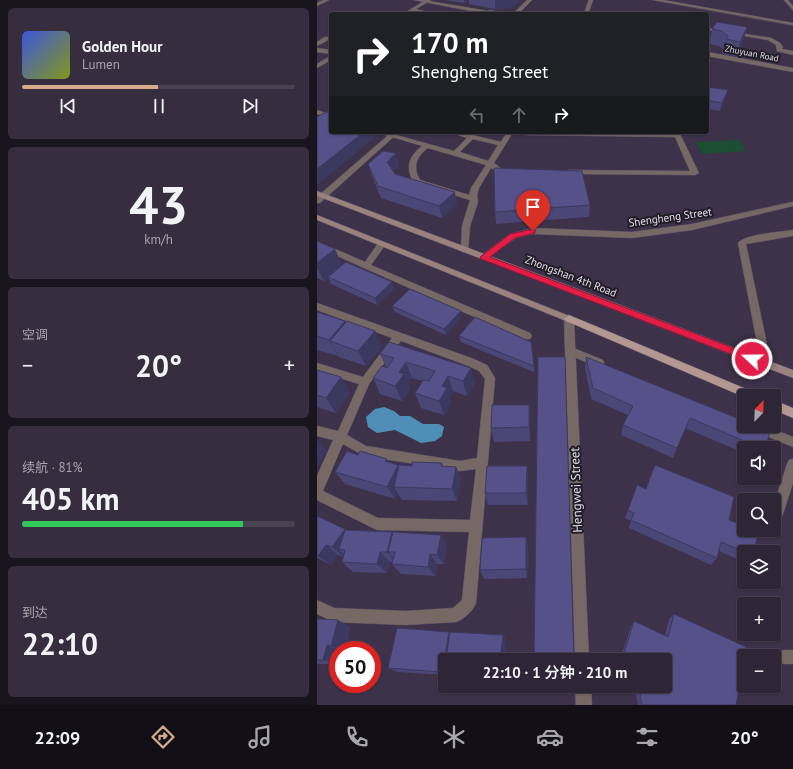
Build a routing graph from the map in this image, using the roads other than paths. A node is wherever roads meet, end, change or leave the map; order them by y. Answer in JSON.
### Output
{"nodes":[{"id":1,"x":327,"y":0,"type":"edge"},
{"id":2,"x":416,"y":0,"type":"edge"},
{"id":3,"x":530,"y":0,"type":"edge"},
{"id":4,"x":536,"y":0,"type":"edge"},
{"id":5,"x":591,"y":0,"type":"edge"},
{"id":6,"x":655,"y":0,"type":"edge"},
{"id":7,"x":787,"y":0,"type":"edge"},
{"id":8,"x":429,"y":1,"type":"edge"},
{"id":9,"x":317,"y":5,"type":"edge"},
{"id":10,"x":793,"y":9,"type":"edge"},
{"id":11,"x":412,"y":10,"type":"junction"},
{"id":12,"x":408,"y":12,"type":"edge"},
{"id":13,"x":422,"y":12,"type":"edge"},
{"id":14,"x":485,"y":12,"type":"edge"},
{"id":15,"x":496,"y":12,"type":"edge"},
{"id":16,"x":517,"y":12,"type":"edge"},
{"id":17,"x":523,"y":12,"type":"edge"},
{"id":18,"x":587,"y":12,"type":"edge"},
{"id":19,"x":723,"y":12,"type":"junction"},
{"id":20,"x":718,"y":18,"type":"dead end"},
{"id":21,"x":713,"y":23,"type":"dead end"},
{"id":22,"x":793,"y":24,"type":"edge"},
{"id":23,"x":709,"y":28,"type":"edge"},
{"id":24,"x":709,"y":29,"type":"edge"},
{"id":25,"x":329,"y":38,"type":"edge"},
{"id":26,"x":317,"y":44,"type":"edge"},
{"id":27,"x":317,"y":50,"type":"edge"},
{"id":28,"x":709,"y":51,"type":"edge"},
{"id":29,"x":329,"y":52,"type":"edge"},
{"id":30,"x":793,"y":53,"type":"edge"},
{"id":31,"x":709,"y":54,"type":"edge"},
{"id":32,"x":329,"y":59,"type":"edge"},
{"id":33,"x":317,"y":66,"type":"edge"},
{"id":34,"x":793,"y":66,"type":"edge"},
{"id":35,"x":793,"y":70,"type":"edge"},
{"id":36,"x":317,"y":112,"type":"edge"},
{"id":37,"x":329,"y":116,"type":"edge"},
{"id":38,"x":387,"y":134,"type":"edge"},
{"id":39,"x":391,"y":134,"type":"edge"},
{"id":40,"x":460,"y":134,"type":"edge"},
{"id":41,"x":509,"y":134,"type":"edge"},
{"id":42,"x":677,"y":134,"type":"edge"},
{"id":43,"x":471,"y":137,"type":"junction"},
{"id":44,"x":502,"y":144,"type":"junction"},
{"id":45,"x":427,"y":145,"type":"junction"},
{"id":46,"x":455,"y":153,"type":"junction"},
{"id":47,"x":490,"y":164,"type":"junction"},
{"id":48,"x":516,"y":171,"type":"edge"},
{"id":49,"x":563,"y":172,"type":"edge"},
{"id":50,"x":318,"y":196,"type":"edge"},
{"id":51,"x":474,"y":199,"type":"junction"},
{"id":52,"x":793,"y":204,"type":"edge"},
{"id":53,"x":317,"y":217,"type":"edge"},
{"id":54,"x":793,"y":233,"type":"edge"},
{"id":55,"x":381,"y":244,"type":"junction"},
{"id":56,"x":317,"y":247,"type":"edge"},
{"id":57,"x":465,"y":250,"type":"junction"},
{"id":58,"x":483,"y":257,"type":"junction"},
{"id":59,"x":366,"y":266,"type":"junction"},
{"id":60,"x":317,"y":306,"type":"edge"},
{"id":61,"x":569,"y":319,"type":"junction"},
{"id":62,"x":399,"y":336,"type":"junction"},
{"id":63,"x":527,"y":336,"type":"dead end"},
{"id":64,"x":571,"y":351,"type":"junction"},
{"id":65,"x":766,"y":364,"type":"junction"},
{"id":66,"x":607,"y":366,"type":"edge"},
{"id":67,"x":317,"y":367,"type":"edge"},
{"id":68,"x":793,"y":374,"type":"edge"},
{"id":69,"x":365,"y":382,"type":"junction"},
{"id":70,"x":737,"y":390,"type":"edge"},
{"id":71,"x":781,"y":408,"type":"edge"},
{"id":72,"x":793,"y":413,"type":"edge"},
{"id":73,"x":317,"y":431,"type":"edge"},
{"id":74,"x":770,"y":433,"type":"edge"},
{"id":75,"x":341,"y":437,"type":"junction"},
{"id":76,"x":793,"y":442,"type":"edge"},
{"id":77,"x":482,"y":462,"type":"junction"},
{"id":78,"x":793,"y":464,"type":"edge"},
{"id":79,"x":317,"y":490,"type":"edge"},
{"id":80,"x":317,"y":494,"type":"edge"},
{"id":81,"x":781,"y":501,"type":"edge"},
{"id":82,"x":476,"y":526,"type":"junction"},
{"id":83,"x":317,"y":607,"type":"edge"},
{"id":84,"x":582,"y":653,"type":"edge"},
{"id":85,"x":583,"y":693,"type":"edge"},
{"id":86,"x":584,"y":705,"type":"edge"}],
"edges":[{"from":1,"to":9,"type":"street"},
{"from":2,"to":8,"type":"street"},
{"from":3,"to":16,"type":"street"},
{"from":4,"to":17,"type":"street"},
{"from":5,"to":18,"type":"street"},
{"from":6,"to":19,"type":"street"},
{"from":7,"to":10,"type":"street"},
{"from":8,"to":11,"type":"street"},
{"from":8,"to":14,"type":"street"},
{"from":8,"to":15,"type":"street"},
{"from":11,"to":12,"type":"street"},
{"from":11,"to":13,"type":"street"},
{"from":19,"to":20,"type":"street"},
{"from":19,"to":22,"type":"street"},
{"from":21,"to":23,"type":"street"},
{"from":24,"to":30,"type":"street"},
{"from":25,"to":26,"type":"street"},
{"from":27,"to":29,"type":"street"},
{"from":28,"to":34,"type":"street","name":"Zhuyuan Road"},
{"from":31,"to":35,"type":"street","name":"Zhuyuan Road"},
{"from":32,"to":33,"type":"street"},
{"from":36,"to":37,"type":"street"},
{"from":38,"to":50,"type":"street"},
{"from":39,"to":45,"type":"street"},
{"from":40,"to":43,"type":"street"},
{"from":41,"to":44,"type":"street"},
{"from":42,"to":49,"type":"street"},
{"from":43,"to":44,"type":"street"},
{"from":43,"to":46,"type":"street"},
{"from":44,"to":47,"type":"street"},
{"from":45,"to":46,"type":"street"},
{"from":45,"to":51,"type":"street"},
{"from":46,"to":47,"type":"street"},
{"from":47,"to":48,"type":"street"},
{"from":47,"to":51,"type":"street"},
{"from":50,"to":57,"type":"main road","name":"Zhongshan 4th Road"},
{"from":51,"to":57,"type":"street"},
{"from":52,"to":58,"type":"street","name":"Shengheng Street"},
{"from":53,"to":55,"type":"main road"},
{"from":54,"to":65,"type":"street"},
{"from":55,"to":59,"type":"street"},
{"from":55,"to":61,"type":"main road"},
{"from":56,"to":59,"type":"street"},
{"from":57,"to":58,"type":"main road","name":"Zhongshan 4th Road"},
{"from":58,"to":65,"type":"main road","name":"Zhongshan 4th Road"},
{"from":59,"to":63,"type":"street"},
{"from":60,"to":62,"type":"street"},
{"from":61,"to":64,"type":"street","name":"Hengwei Street"},
{"from":61,"to":70,"type":"main road"},
{"from":62,"to":69,"type":"street"},
{"from":62,"to":77,"type":"street"},
{"from":64,"to":66,"type":"street"},
{"from":64,"to":84,"type":"street","name":"Hengwei Street"},
{"from":65,"to":68,"type":"main road","name":"Zhongshan 4th Road"},
{"from":67,"to":69,"type":"street"},
{"from":69,"to":75,"type":"street"},
{"from":71,"to":72,"type":"main road"},
{"from":73,"to":75,"type":"street"},
{"from":74,"to":76,"type":"street"},
{"from":75,"to":77,"type":"street"},
{"from":75,"to":79,"type":"street"},
{"from":77,"to":82,"type":"street"},
{"from":78,"to":81,"type":"street"},
{"from":80,"to":82,"type":"street"},
{"from":82,"to":83,"type":"street"},
{"from":85,"to":86,"type":"street"}]}
